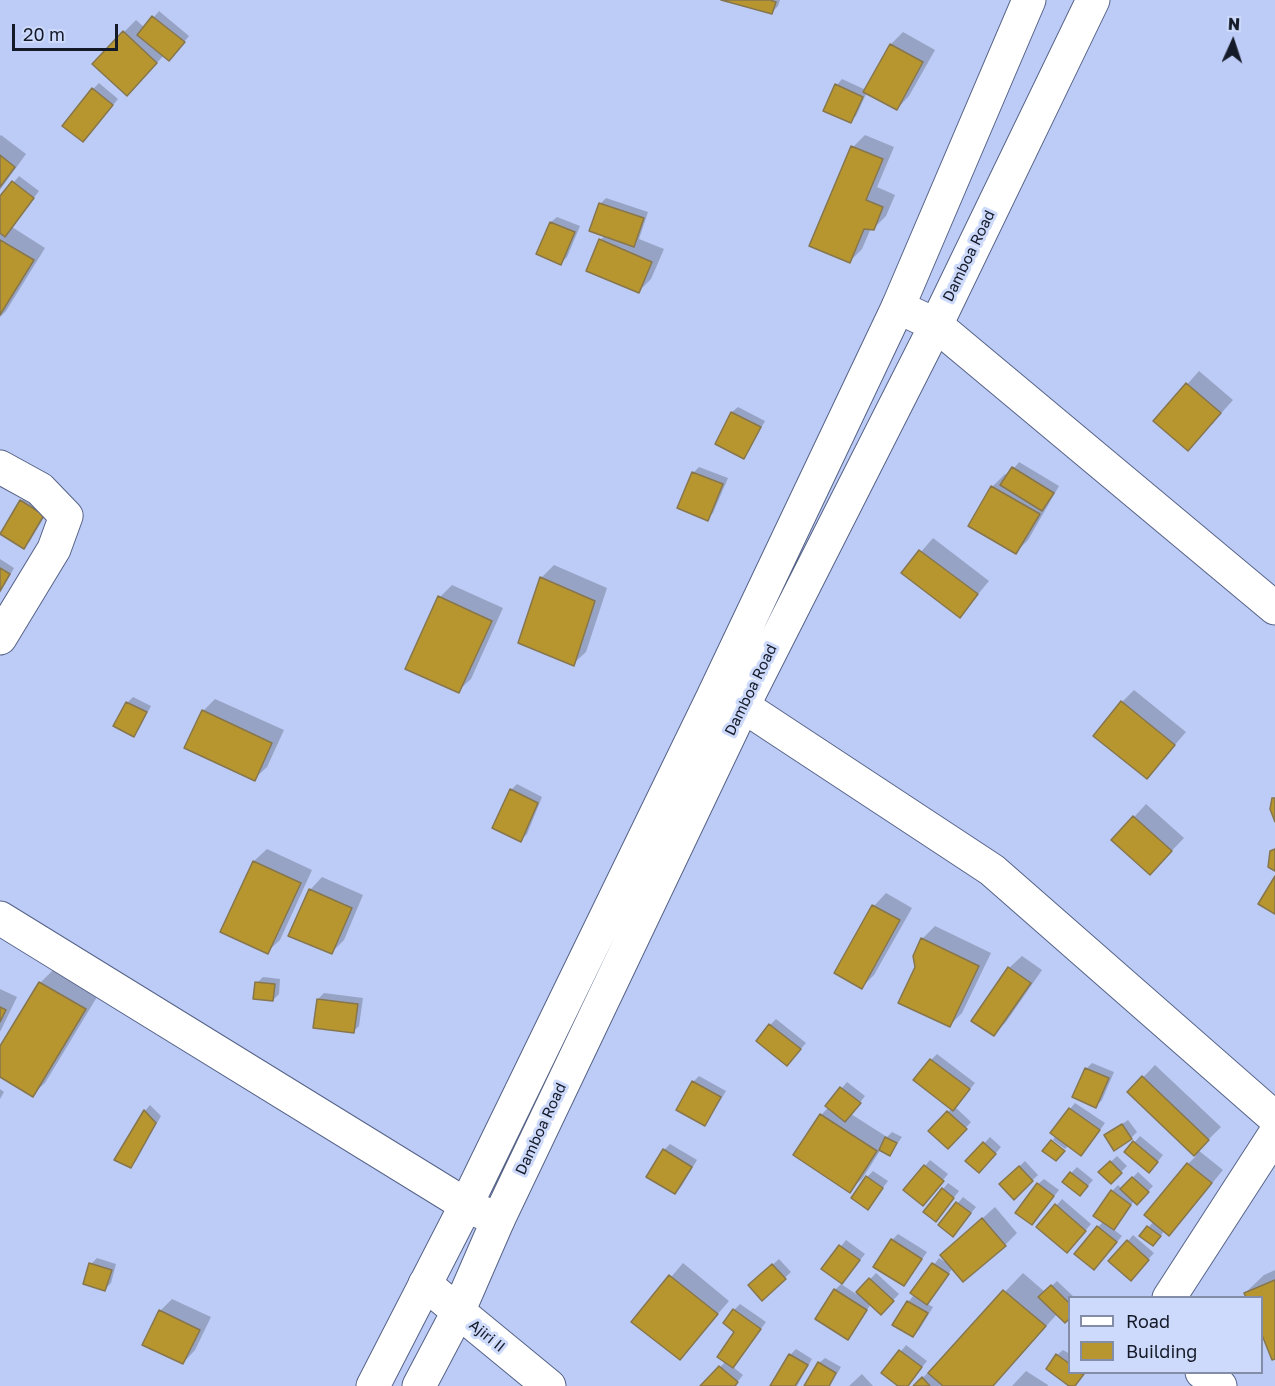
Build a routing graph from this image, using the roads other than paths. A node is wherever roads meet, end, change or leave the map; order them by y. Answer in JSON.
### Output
{"nodes":[{"id":1,"x":1029,"y":0,"type":"edge"},
{"id":2,"x":1093,"y":0,"type":"edge"},
{"id":3,"x":898,"y":307,"type":"junction"},
{"id":4,"x":936,"y":325,"type":"junction"},
{"id":5,"x":0,"y":467,"type":"edge"},
{"id":6,"x":1275,"y":608,"type":"edge"},
{"id":7,"x":0,"y":638,"type":"edge"},
{"id":8,"x":742,"y":706,"type":"junction"},
{"id":9,"x":0,"y":918,"type":"edge"},
{"id":10,"x":1275,"y":1118,"type":"edge"},
{"id":11,"x":1275,"y":1134,"type":"edge"},
{"id":12,"x":466,"y":1205,"type":"junction"},
{"id":13,"x":498,"y":1220,"type":"junction"},
{"id":14,"x":425,"y":1284,"type":"junction"},
{"id":15,"x":1170,"y":1296,"type":"edge"},
{"id":16,"x":458,"y":1312,"type":"junction"},
{"id":17,"x":1205,"y":1374,"type":"edge"},
{"id":18,"x":373,"y":1386,"type":"edge"},
{"id":19,"x":419,"y":1386,"type":"edge"},
{"id":20,"x":549,"y":1386,"type":"edge"},
{"id":21,"x":1220,"y":1386,"type":"edge"}],
"edges":[{"from":1,"to":3,"type":"main road","name":"Damboa Road"},
{"from":2,"to":4,"type":"main road","name":"Damboa Road"},
{"from":3,"to":4,"type":"main road"},
{"from":3,"to":12,"type":"main road","name":"Damboa Road"},
{"from":4,"to":6,"type":"main road"},
{"from":4,"to":8,"type":"main road","name":"Damboa Road"},
{"from":5,"to":7,"type":"main road"},
{"from":8,"to":10,"type":"main road"},
{"from":8,"to":13,"type":"main road","name":"Damboa Road"},
{"from":9,"to":12,"type":"main road"},
{"from":11,"to":15,"type":"main road"},
{"from":12,"to":13,"type":"main road"},
{"from":12,"to":14,"type":"main road","name":"Damboa Road"},
{"from":13,"to":16,"type":"main road","name":"Damboa Road"},
{"from":14,"to":16,"type":"main road","name":"Ajiri II"},
{"from":14,"to":18,"type":"main road","name":"Damboa Road"},
{"from":16,"to":19,"type":"main road","name":"Damboa Road"},
{"from":16,"to":20,"type":"main road","name":"Ajiri II"},
{"from":17,"to":21,"type":"main road"}]}
